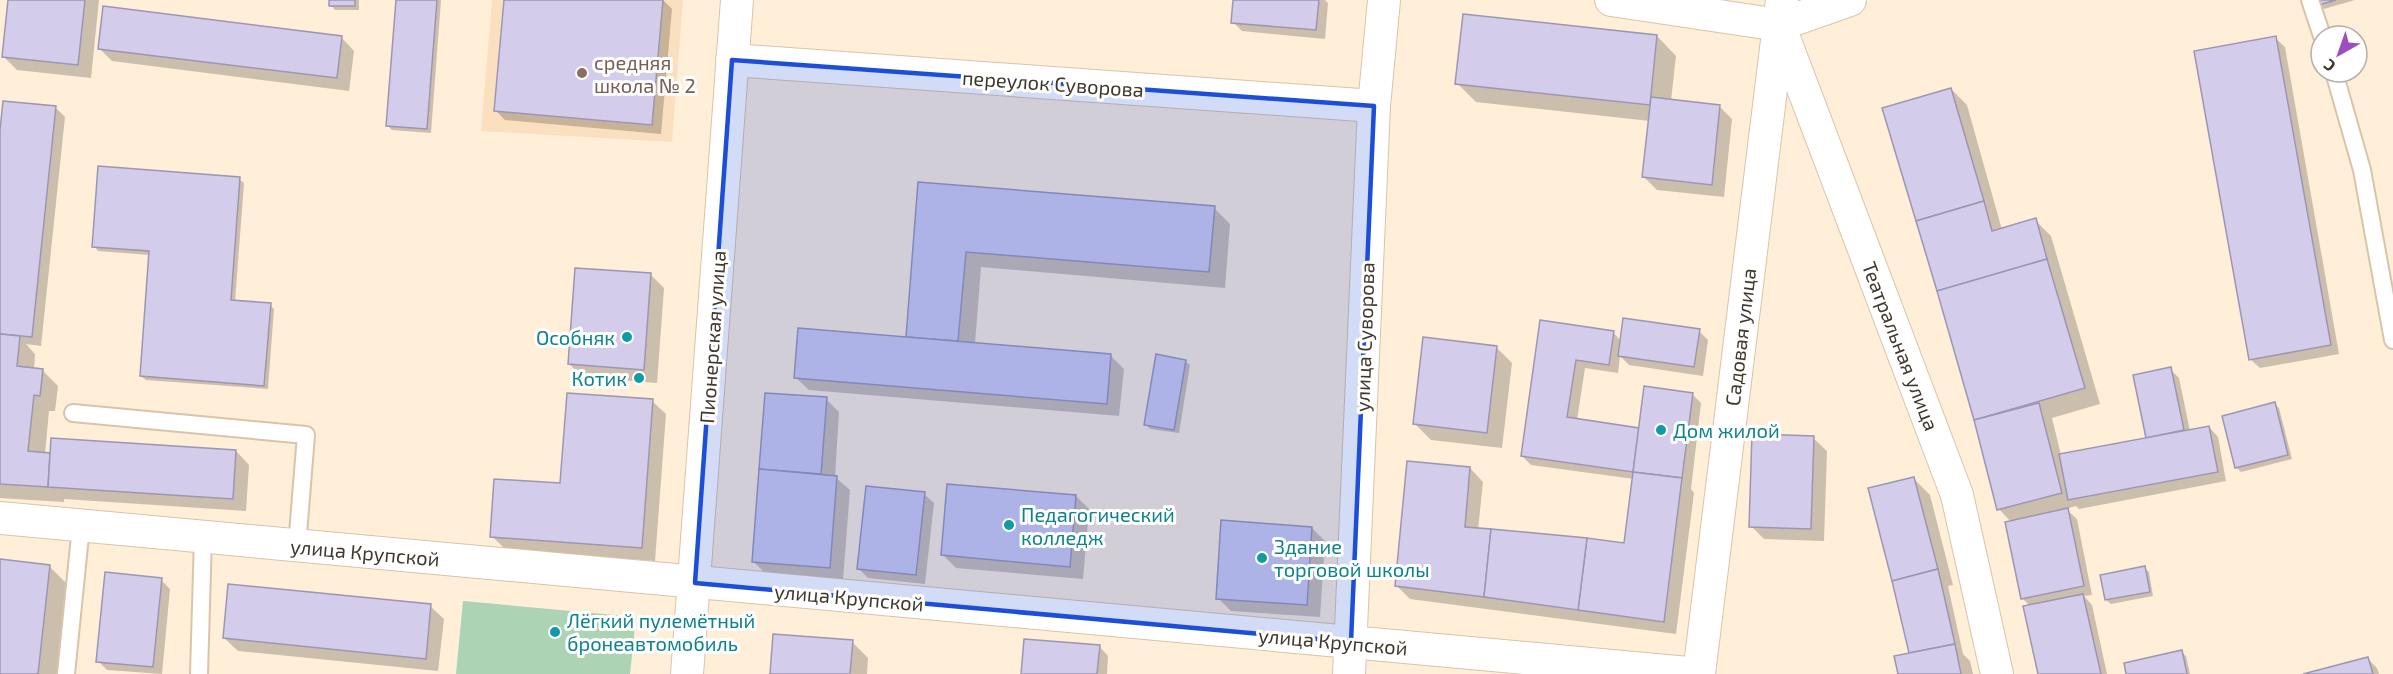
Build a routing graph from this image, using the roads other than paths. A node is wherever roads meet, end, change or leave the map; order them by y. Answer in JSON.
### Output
{"nodes":[{"id":1,"x":737,"y":0,"type":"edge"},
{"id":2,"x":1384,"y":0,"type":"edge"},
{"id":3,"x":1611,"y":0,"type":"edge"},
{"id":4,"x":1850,"y":0,"type":"edge"},
{"id":5,"x":2310,"y":0,"type":"edge"},
{"id":6,"x":1780,"y":13,"type":"edge"},
{"id":7,"x":2318,"y":24,"type":"edge"},
{"id":8,"x":732,"y":60,"type":"junction"},
{"id":9,"x":2337,"y":84,"type":"edge"},
{"id":10,"x":1374,"y":106,"type":"junction"},
{"id":11,"x":2393,"y":340,"type":"edge"},
{"id":12,"x":73,"y":413,"type":"dead end"},
{"id":13,"x":0,"y":518,"type":"edge"},
{"id":14,"x":81,"y":526,"type":"junction"},
{"id":15,"x":203,"y":537,"type":"junction"},
{"id":16,"x":297,"y":546,"type":"junction"},
{"id":17,"x":695,"y":583,"type":"junction"},
{"id":18,"x":1351,"y":642,"type":"junction"},
{"id":19,"x":66,"y":674,"type":"edge"},
{"id":20,"x":200,"y":674,"type":"edge"},
{"id":21,"x":687,"y":674,"type":"edge"},
{"id":22,"x":1349,"y":674,"type":"edge"},
{"id":23,"x":1699,"y":674,"type":"edge"},
{"id":24,"x":1997,"y":674,"type":"edge"}],
"edges":[{"from":1,"to":8,"type":"street","name":"Пионерская улица"},
{"from":2,"to":10,"type":"street","name":"улица Суворова"},
{"from":3,"to":6,"type":"street"},
{"from":4,"to":6,"type":"street"},
{"from":5,"to":7,"type":"lane"},
{"from":6,"to":23,"type":"street","name":"Садовая улица"},
{"from":6,"to":24,"type":"street","name":"Театральная улица"},
{"from":8,"to":10,"type":"street","name":"переулок Суворова"},
{"from":8,"to":17,"type":"street","name":"Пионерская улица"},
{"from":9,"to":11,"type":"lane"},
{"from":10,"to":18,"type":"street","name":"улица Суворова"},
{"from":12,"to":16,"type":"lane"},
{"from":13,"to":14,"type":"street","name":"улица Крупской"},
{"from":14,"to":15,"type":"street","name":"улица Крупской"},
{"from":14,"to":19,"type":"lane"},
{"from":15,"to":16,"type":"street","name":"улица Крупской"},
{"from":15,"to":20,"type":"lane"},
{"from":16,"to":17,"type":"street","name":"улица Крупской"},
{"from":17,"to":18,"type":"street","name":"улица Крупской"},
{"from":17,"to":21,"type":"street","name":"Пионерская улица"},
{"from":18,"to":22,"type":"street","name":"улица Суворова"},
{"from":18,"to":23,"type":"street","name":"улица Крупской"}]}
